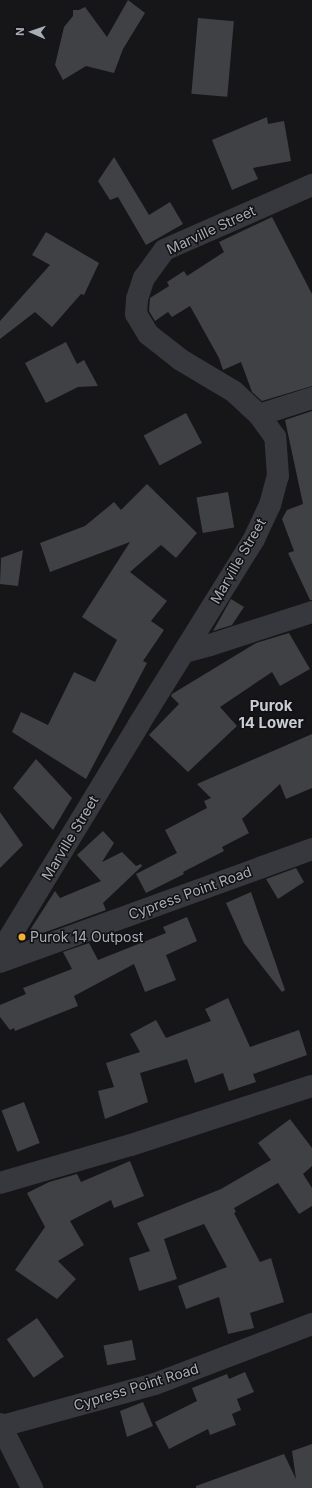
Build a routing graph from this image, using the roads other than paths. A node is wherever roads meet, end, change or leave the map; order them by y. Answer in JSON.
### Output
{"nodes":[{"id":1,"x":312,"y":185,"type":"edge"},
{"id":2,"x":312,"y":398,"type":"edge"},
{"id":3,"x":259,"y":415,"type":"junction"},
{"id":4,"x":312,"y":612,"type":"edge"},
{"id":5,"x":184,"y":652,"type":"junction"},
{"id":6,"x":312,"y":849,"type":"edge"},
{"id":7,"x":0,"y":954,"type":"edge"},
{"id":8,"x":0,"y":962,"type":"edge"},
{"id":9,"x":312,"y":1086,"type":"edge"},
{"id":10,"x":0,"y":1183,"type":"edge"},
{"id":11,"x":312,"y":1324,"type":"edge"},
{"id":12,"x":1,"y":1425,"type":"edge"},
{"id":13,"x":32,"y":1488,"type":"edge"}],
"edges":[{"from":1,"to":3,"type":"street","name":"Marville Street"},
{"from":2,"to":3,"type":"street"},
{"from":3,"to":5,"type":"street","name":"Marville Street"},
{"from":4,"to":5,"type":"street"},
{"from":5,"to":7,"type":"street","name":"Marville Street"},
{"from":6,"to":8,"type":"street","name":"Cypress Point Road"},
{"from":9,"to":10,"type":"street"},
{"from":11,"to":12,"type":"street","name":"Cypress Point Road"},
{"from":12,"to":13,"type":"street"}]}
